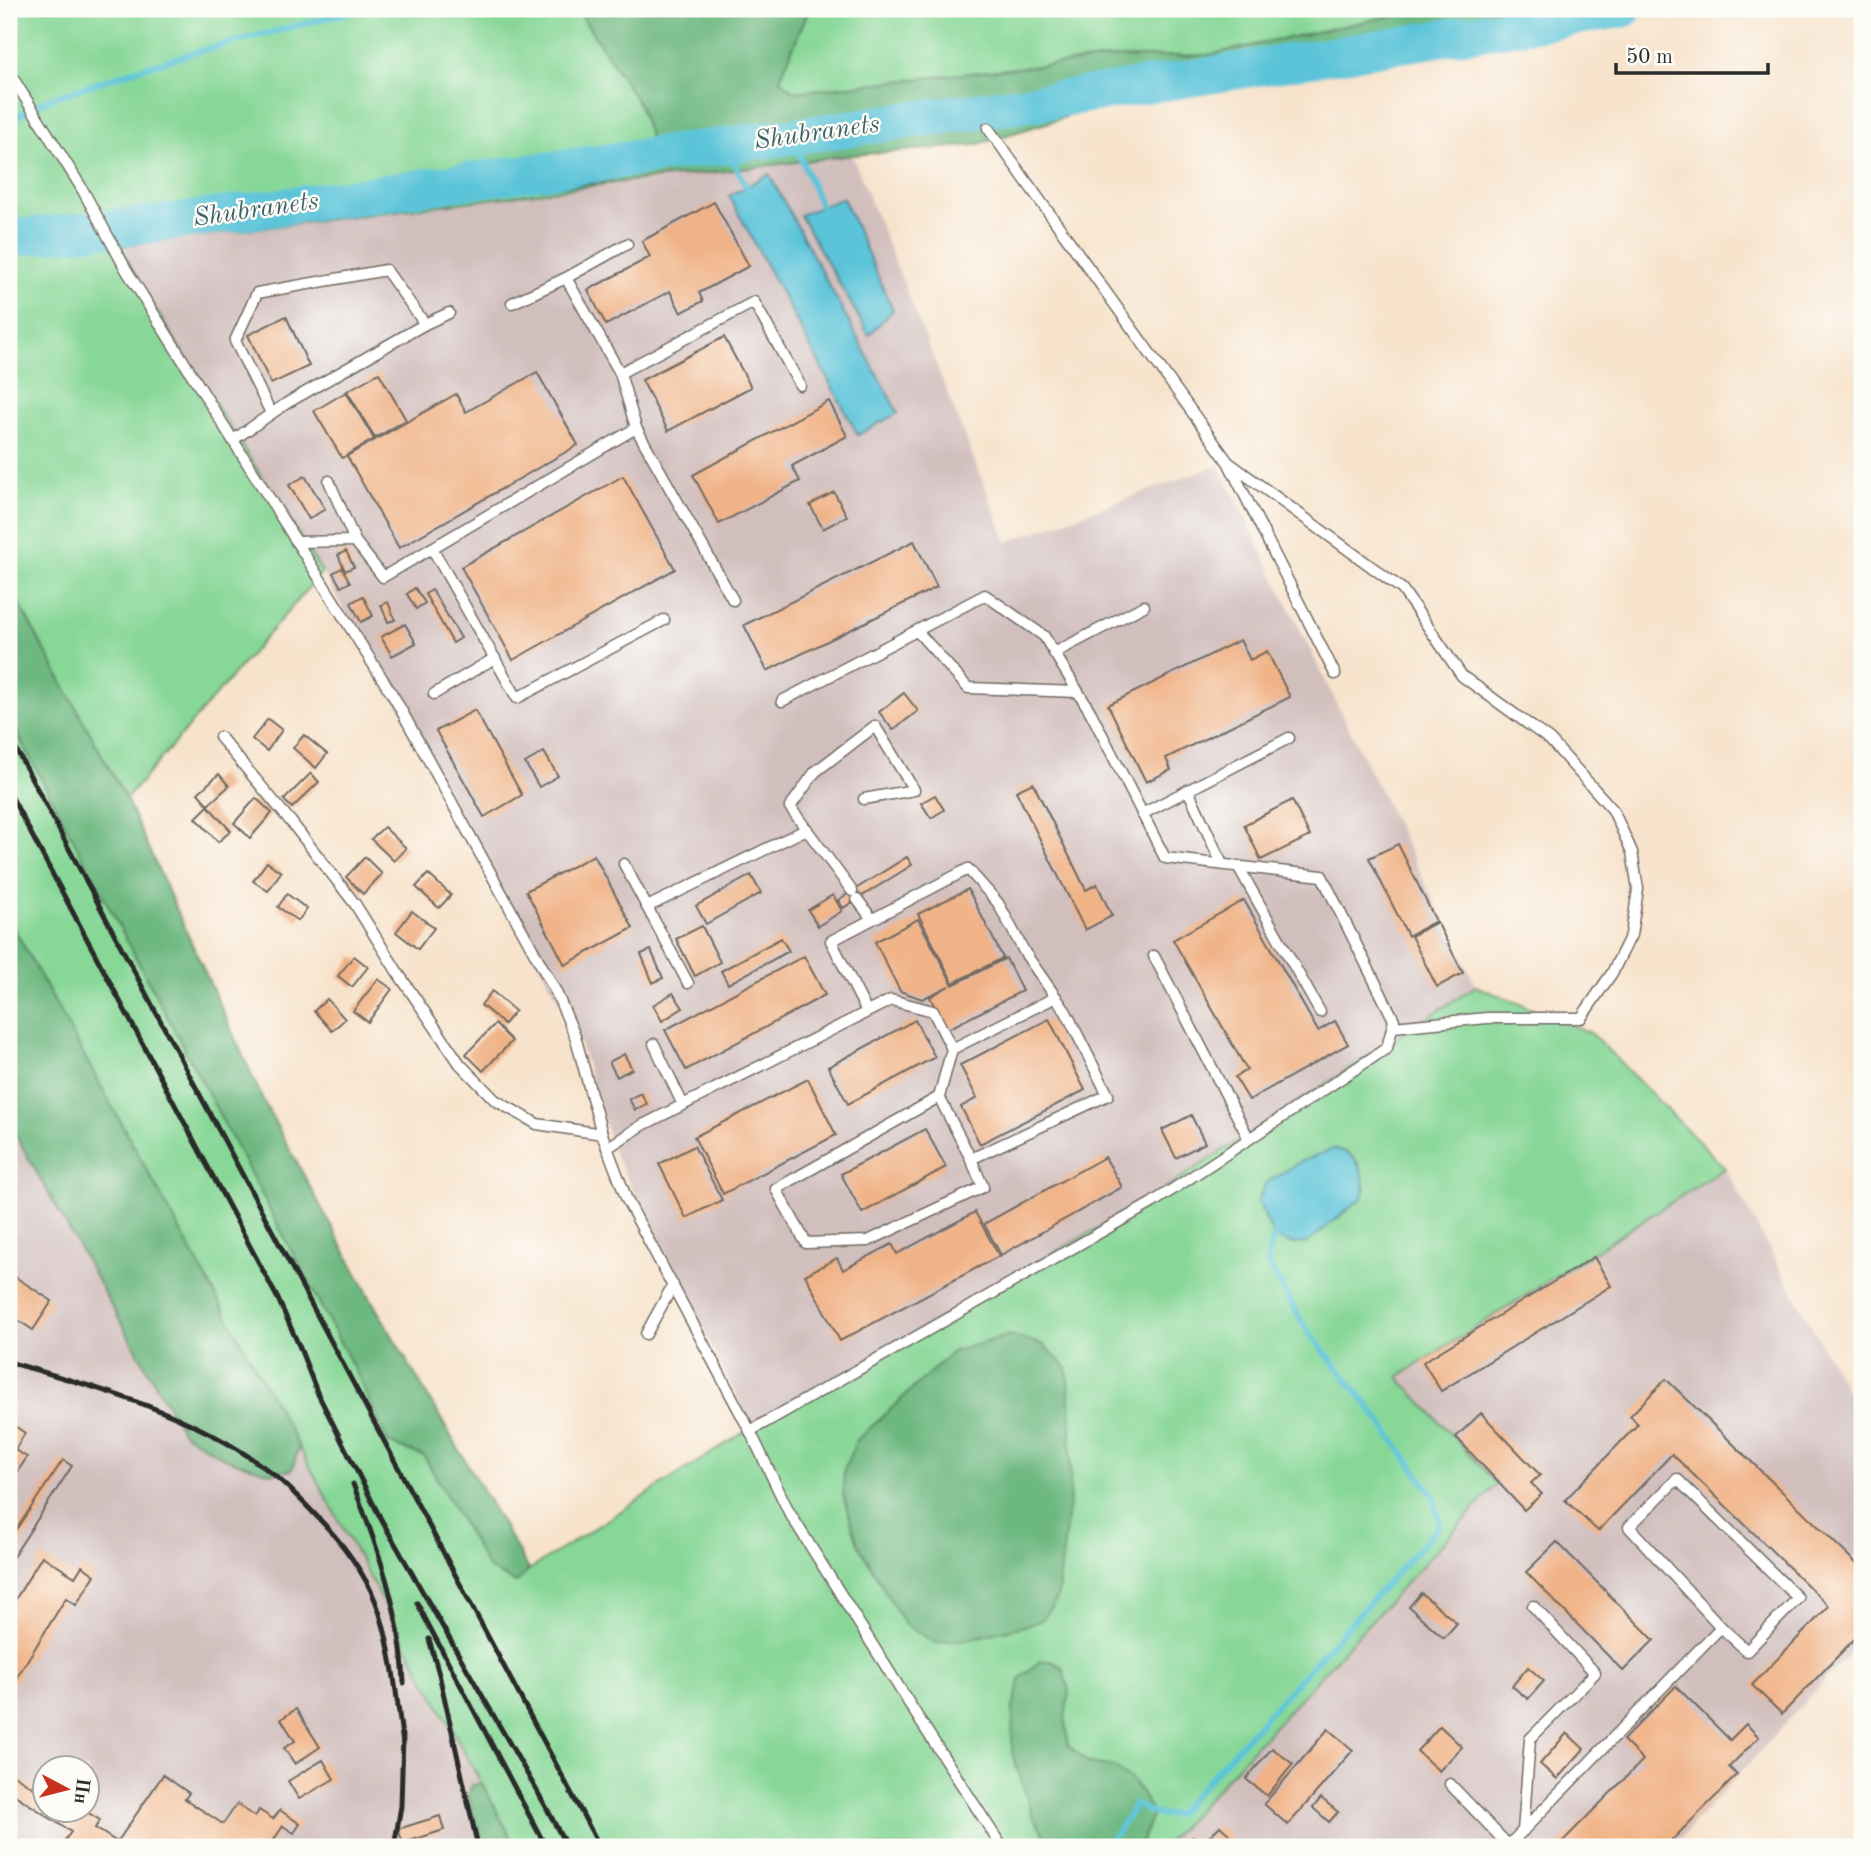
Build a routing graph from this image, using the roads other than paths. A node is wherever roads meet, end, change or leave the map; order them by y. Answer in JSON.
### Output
{"nodes":[{"id":1,"x":9,"y":72,"type":"edge"},
{"id":2,"x":988,"y":128,"type":"dead end"},
{"id":3,"x":627,"y":244,"type":"dead end"},
{"id":4,"x":566,"y":278,"type":"junction"},
{"id":5,"x":512,"y":303,"type":"dead end"},
{"id":6,"x":449,"y":313,"type":"dead end"},
{"id":7,"x":425,"y":324,"type":"junction"},
{"id":8,"x":620,"y":373,"type":"junction"},
{"id":9,"x":800,"y":385,"type":"dead end"},
{"id":10,"x":271,"y":413,"type":"junction"},
{"id":11,"x":636,"y":428,"type":"junction"},
{"id":12,"x":233,"y":440,"type":"junction"},
{"id":13,"x":1228,"y":462,"type":"junction"},
{"id":14,"x":329,"y":481,"type":"dead end"},
{"id":15,"x":355,"y":541,"type":"junction"},
{"id":16,"x":296,"y":542,"type":"junction"},
{"id":17,"x":432,"y":548,"type":"junction"},
{"id":18,"x":733,"y":600,"type":"dead end"},
{"id":19,"x":1144,"y":606,"type":"dead end"},
{"id":20,"x":664,"y":620,"type":"dead end"},
{"id":21,"x":917,"y":631,"type":"junction"},
{"id":22,"x":1054,"y":653,"type":"junction"},
{"id":23,"x":495,"y":658,"type":"junction"},
{"id":24,"x":1335,"y":674,"type":"dead end"},
{"id":25,"x":1078,"y":692,"type":"junction"},
{"id":26,"x":434,"y":694,"type":"dead end"},
{"id":27,"x":782,"y":701,"type":"dead end"},
{"id":28,"x":220,"y":737,"type":"dead end"},
{"id":29,"x":1289,"y":738,"type":"dead end"},
{"id":30,"x":1188,"y":790,"type":"junction"},
{"id":31,"x":864,"y":799,"type":"dead end"},
{"id":32,"x":1142,"y":814,"type":"junction"},
{"id":33,"x":807,"y":829,"type":"junction"},
{"id":34,"x":624,"y":864,"type":"dead end"},
{"id":35,"x":1222,"y":864,"type":"junction"},
{"id":36,"x":1238,"y":866,"type":"junction"},
{"id":37,"x":647,"y":907,"type":"junction"},
{"id":38,"x":872,"y":919,"type":"junction"},
{"id":39,"x":1154,"y":956,"type":"dead end"},
{"id":40,"x":688,"y":983,"type":"dead end"},
{"id":41,"x":1056,"y":997,"type":"junction"},
{"id":42,"x":867,"y":1012,"type":"junction"},
{"id":43,"x":1320,"y":1012,"type":"dead end"},
{"id":44,"x":1393,"y":1027,"type":"junction"},
{"id":45,"x":654,"y":1044,"type":"dead end"},
{"id":46,"x":952,"y":1049,"type":"junction"},
{"id":47,"x":939,"y":1097,"type":"junction"},
{"id":48,"x":683,"y":1105,"type":"junction"},
{"id":49,"x":602,"y":1135,"type":"junction"},
{"id":50,"x":1249,"y":1139,"type":"junction"},
{"id":51,"x":607,"y":1147,"type":"junction"},
{"id":52,"x":971,"y":1159,"type":"junction"},
{"id":53,"x":673,"y":1285,"type":"junction"},
{"id":54,"x":646,"y":1334,"type":"dead end"},
{"id":55,"x":750,"y":1431,"type":"junction"},
{"id":56,"x":1533,"y":1606,"type":"dead end"},
{"id":57,"x":1721,"y":1627,"type":"junction"},
{"id":58,"x":1450,"y":1784,"type":"dead end"},
{"id":59,"x":1523,"y":1831,"type":"junction"},
{"id":60,"x":1508,"y":1846,"type":"edge"},
{"id":61,"x":1002,"y":1847,"type":"edge"}],
"edges":[{"from":1,"to":12,"type":"lane"},
{"from":2,"to":13,"type":"lane"},
{"from":3,"to":4,"type":"lane"},
{"from":4,"to":5,"type":"lane"},
{"from":4,"to":8,"type":"lane"},
{"from":6,"to":7,"type":"lane"},
{"from":7,"to":10,"type":"lane"},
{"from":7,"to":10,"type":"lane"},
{"from":8,"to":9,"type":"lane"},
{"from":8,"to":11,"type":"lane"},
{"from":10,"to":12,"type":"lane"},
{"from":11,"to":17,"type":"lane"},
{"from":11,"to":18,"type":"lane"},
{"from":12,"to":16,"type":"lane"},
{"from":13,"to":24,"type":"lane"},
{"from":13,"to":44,"type":"lane"},
{"from":14,"to":15,"type":"lane"},
{"from":15,"to":16,"type":"lane"},
{"from":15,"to":17,"type":"lane"},
{"from":16,"to":49,"type":"lane"},
{"from":17,"to":23,"type":"lane"},
{"from":19,"to":22,"type":"lane"},
{"from":20,"to":23,"type":"lane"},
{"from":21,"to":22,"type":"lane"},
{"from":21,"to":25,"type":"lane"},
{"from":21,"to":27,"type":"lane"},
{"from":22,"to":25,"type":"lane"},
{"from":23,"to":26,"type":"lane"},
{"from":25,"to":32,"type":"lane"},
{"from":28,"to":49,"type":"lane"},
{"from":29,"to":30,"type":"lane"},
{"from":30,"to":32,"type":"lane"},
{"from":30,"to":35,"type":"lane"},
{"from":31,"to":33,"type":"lane"},
{"from":32,"to":35,"type":"lane"},
{"from":33,"to":37,"type":"lane"},
{"from":33,"to":38,"type":"lane"},
{"from":34,"to":37,"type":"lane"},
{"from":35,"to":36,"type":"lane"},
{"from":36,"to":43,"type":"lane"},
{"from":36,"to":44,"type":"lane"},
{"from":37,"to":40,"type":"lane"},
{"from":38,"to":41,"type":"lane"},
{"from":38,"to":42,"type":"lane"},
{"from":39,"to":50,"type":"lane"},
{"from":41,"to":46,"type":"lane"},
{"from":41,"to":52,"type":"lane"},
{"from":42,"to":46,"type":"lane"},
{"from":42,"to":48,"type":"lane"},
{"from":44,"to":50,"type":"lane"},
{"from":45,"to":48,"type":"lane"},
{"from":46,"to":47,"type":"lane"},
{"from":47,"to":52,"type":"lane"},
{"from":47,"to":52,"type":"lane"},
{"from":48,"to":51,"type":"lane"},
{"from":49,"to":51,"type":"lane"},
{"from":50,"to":55,"type":"lane"},
{"from":51,"to":53,"type":"lane"},
{"from":53,"to":54,"type":"lane"},
{"from":53,"to":55,"type":"lane"},
{"from":55,"to":61,"type":"lane"},
{"from":56,"to":59,"type":"lane"},
{"from":57,"to":57,"type":"lane"},
{"from":57,"to":59,"type":"lane"},
{"from":58,"to":60,"type":"lane"},
{"from":59,"to":60,"type":"lane"}]}
